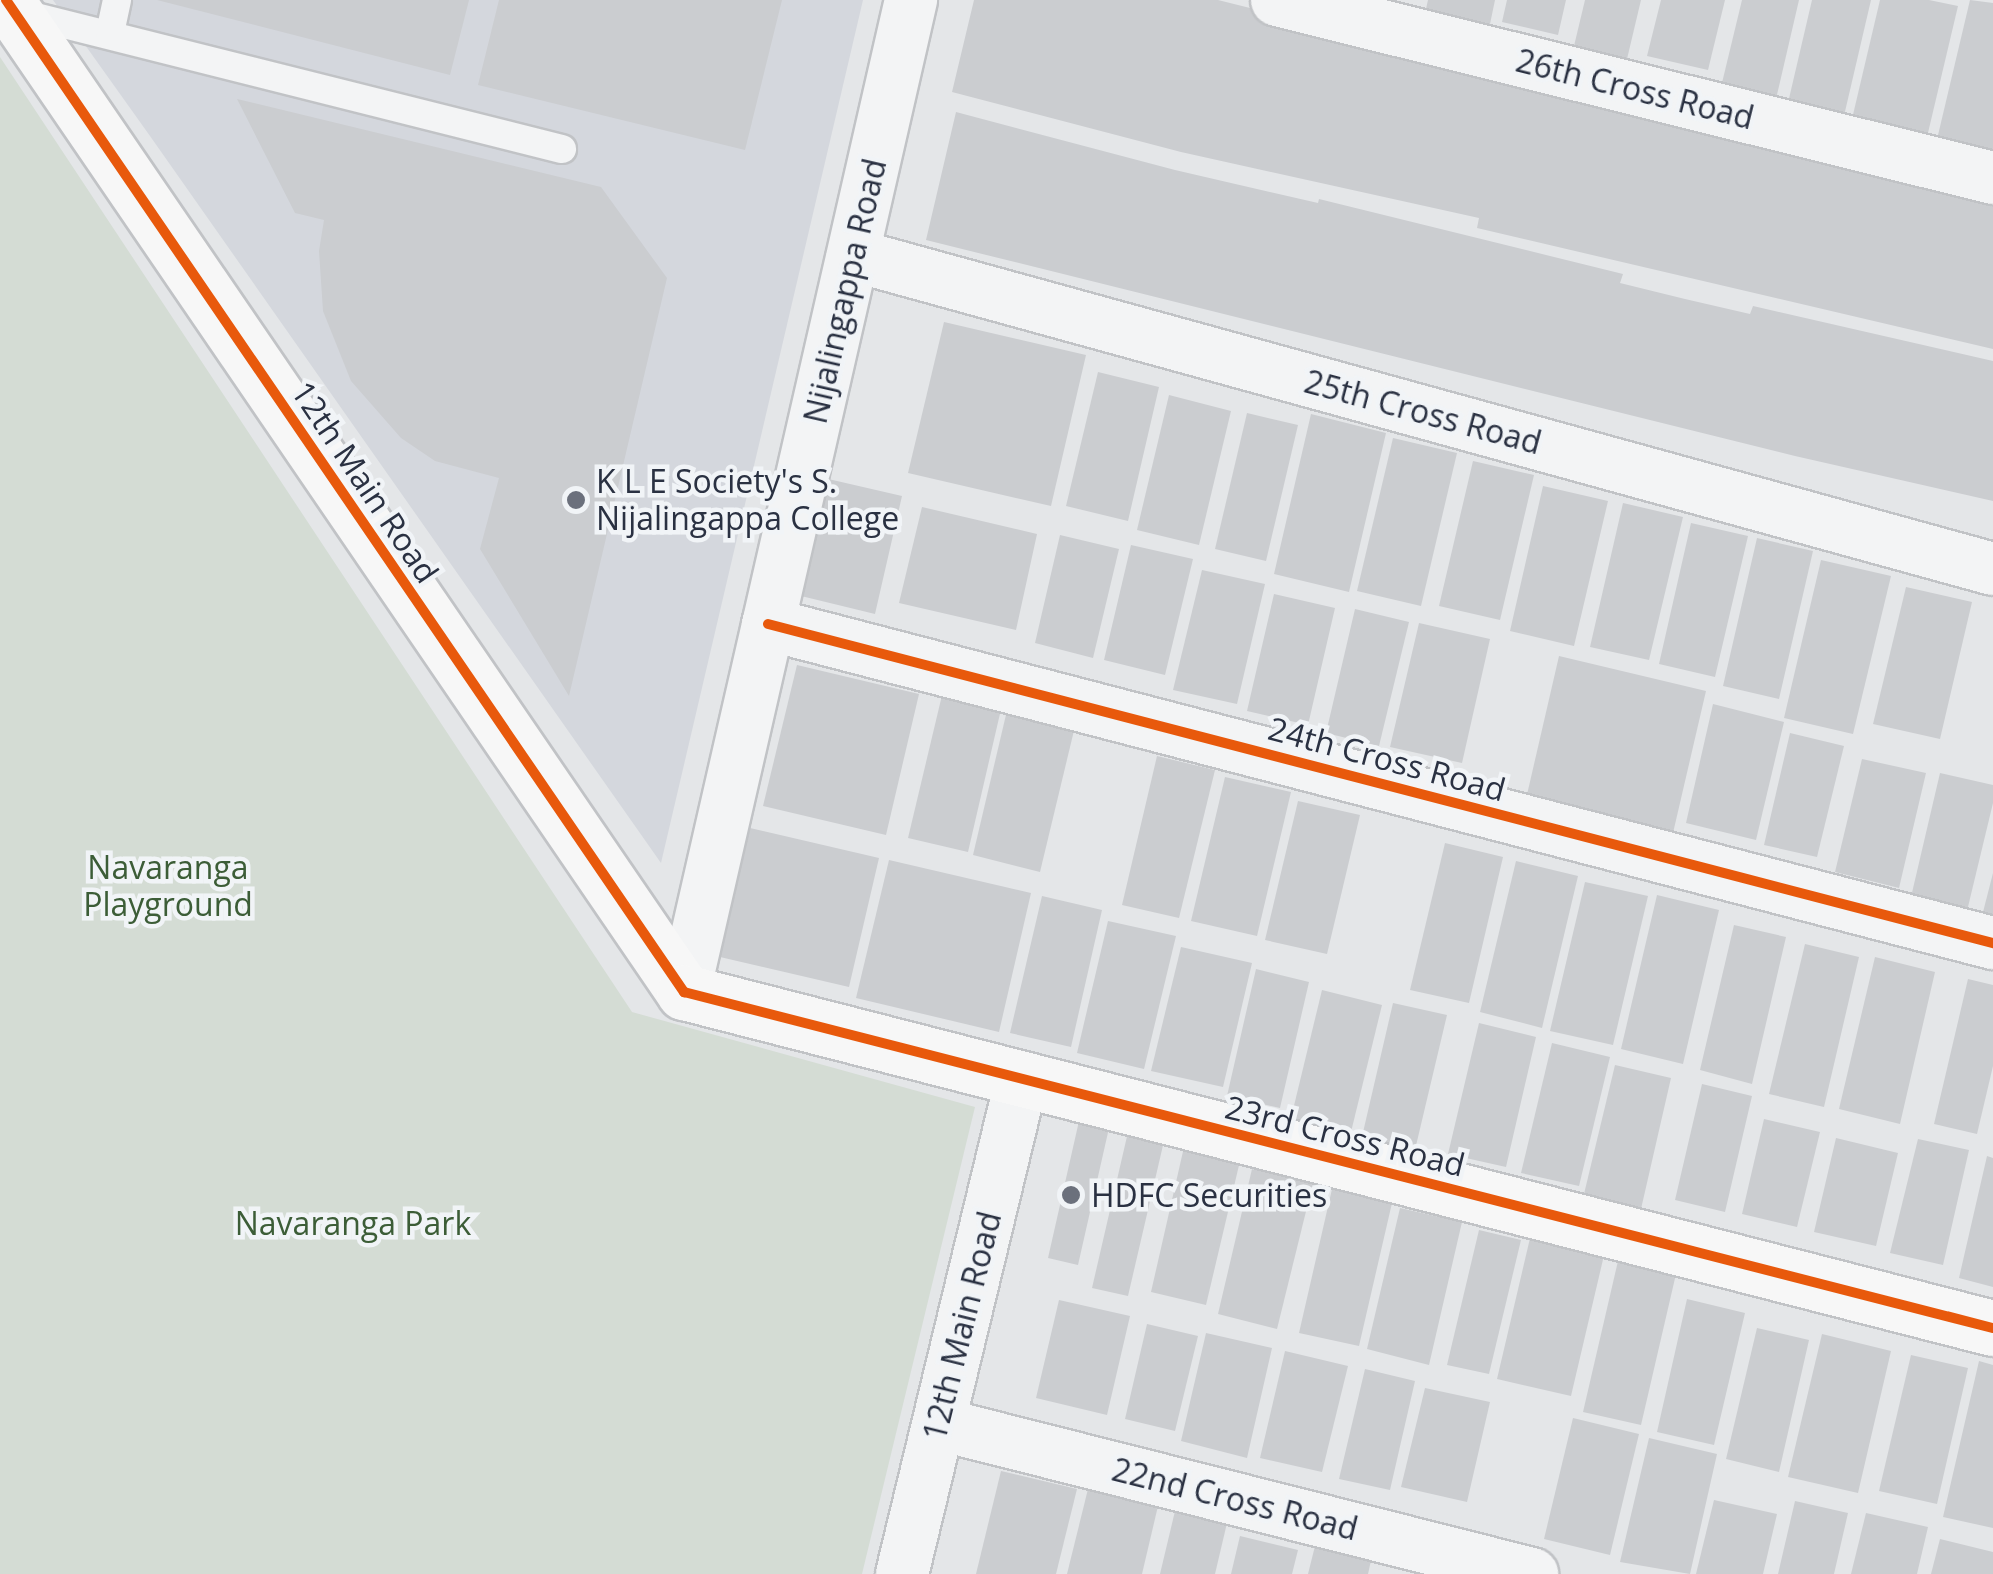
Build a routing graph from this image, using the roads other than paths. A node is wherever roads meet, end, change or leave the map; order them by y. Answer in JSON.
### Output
{"nodes":[{"id":1,"x":117,"y":0,"type":"edge"},
{"id":2,"x":911,"y":0,"type":"edge"},
{"id":3,"x":1277,"y":0,"type":"edge"},
{"id":4,"x":10,"y":6,"type":"edge"},
{"id":5,"x":110,"y":33,"type":"junction"},
{"id":6,"x":562,"y":150,"type":"dead end"},
{"id":7,"x":1993,"y":178,"type":"edge"},
{"id":8,"x":853,"y":255,"type":"junction"},
{"id":9,"x":1993,"y":570,"type":"edge"},
{"id":10,"x":768,"y":624,"type":"junction"},
{"id":11,"x":1993,"y":943,"type":"edge"},
{"id":12,"x":684,"y":992,"type":"junction"},
{"id":13,"x":1022,"y":1078,"type":"junction"},
{"id":14,"x":1993,"y":1328,"type":"edge"},
{"id":15,"x":939,"y":1424,"type":"junction"},
{"id":16,"x":902,"y":1574,"type":"edge"},
{"id":17,"x":1532,"y":1574,"type":"edge"}],
"edges":[{"from":1,"to":5,"type":"lane"},
{"from":2,"to":8,"type":"street","name":"Nijalingappa Road"},
{"from":3,"to":7,"type":"street","name":"26th Cross Road"},
{"from":4,"to":5,"type":"lane"},
{"from":4,"to":12,"type":"street","name":"12th Main Road"},
{"from":5,"to":6,"type":"lane"},
{"from":8,"to":9,"type":"street","name":"25th Cross Road"},
{"from":8,"to":10,"type":"street","name":"Nijalingappa Road"},
{"from":10,"to":11,"type":"street","name":"24th Cross Road"},
{"from":10,"to":12,"type":"street","name":"Nijalingappa Road"},
{"from":12,"to":13,"type":"street","name":"23rd Cross Road"},
{"from":13,"to":14,"type":"street","name":"23rd Cross Road"},
{"from":13,"to":15,"type":"street","name":"12th Main Road"},
{"from":15,"to":16,"type":"street","name":"12th Main Road"},
{"from":15,"to":17,"type":"street","name":"22nd Cross Road"}]}
